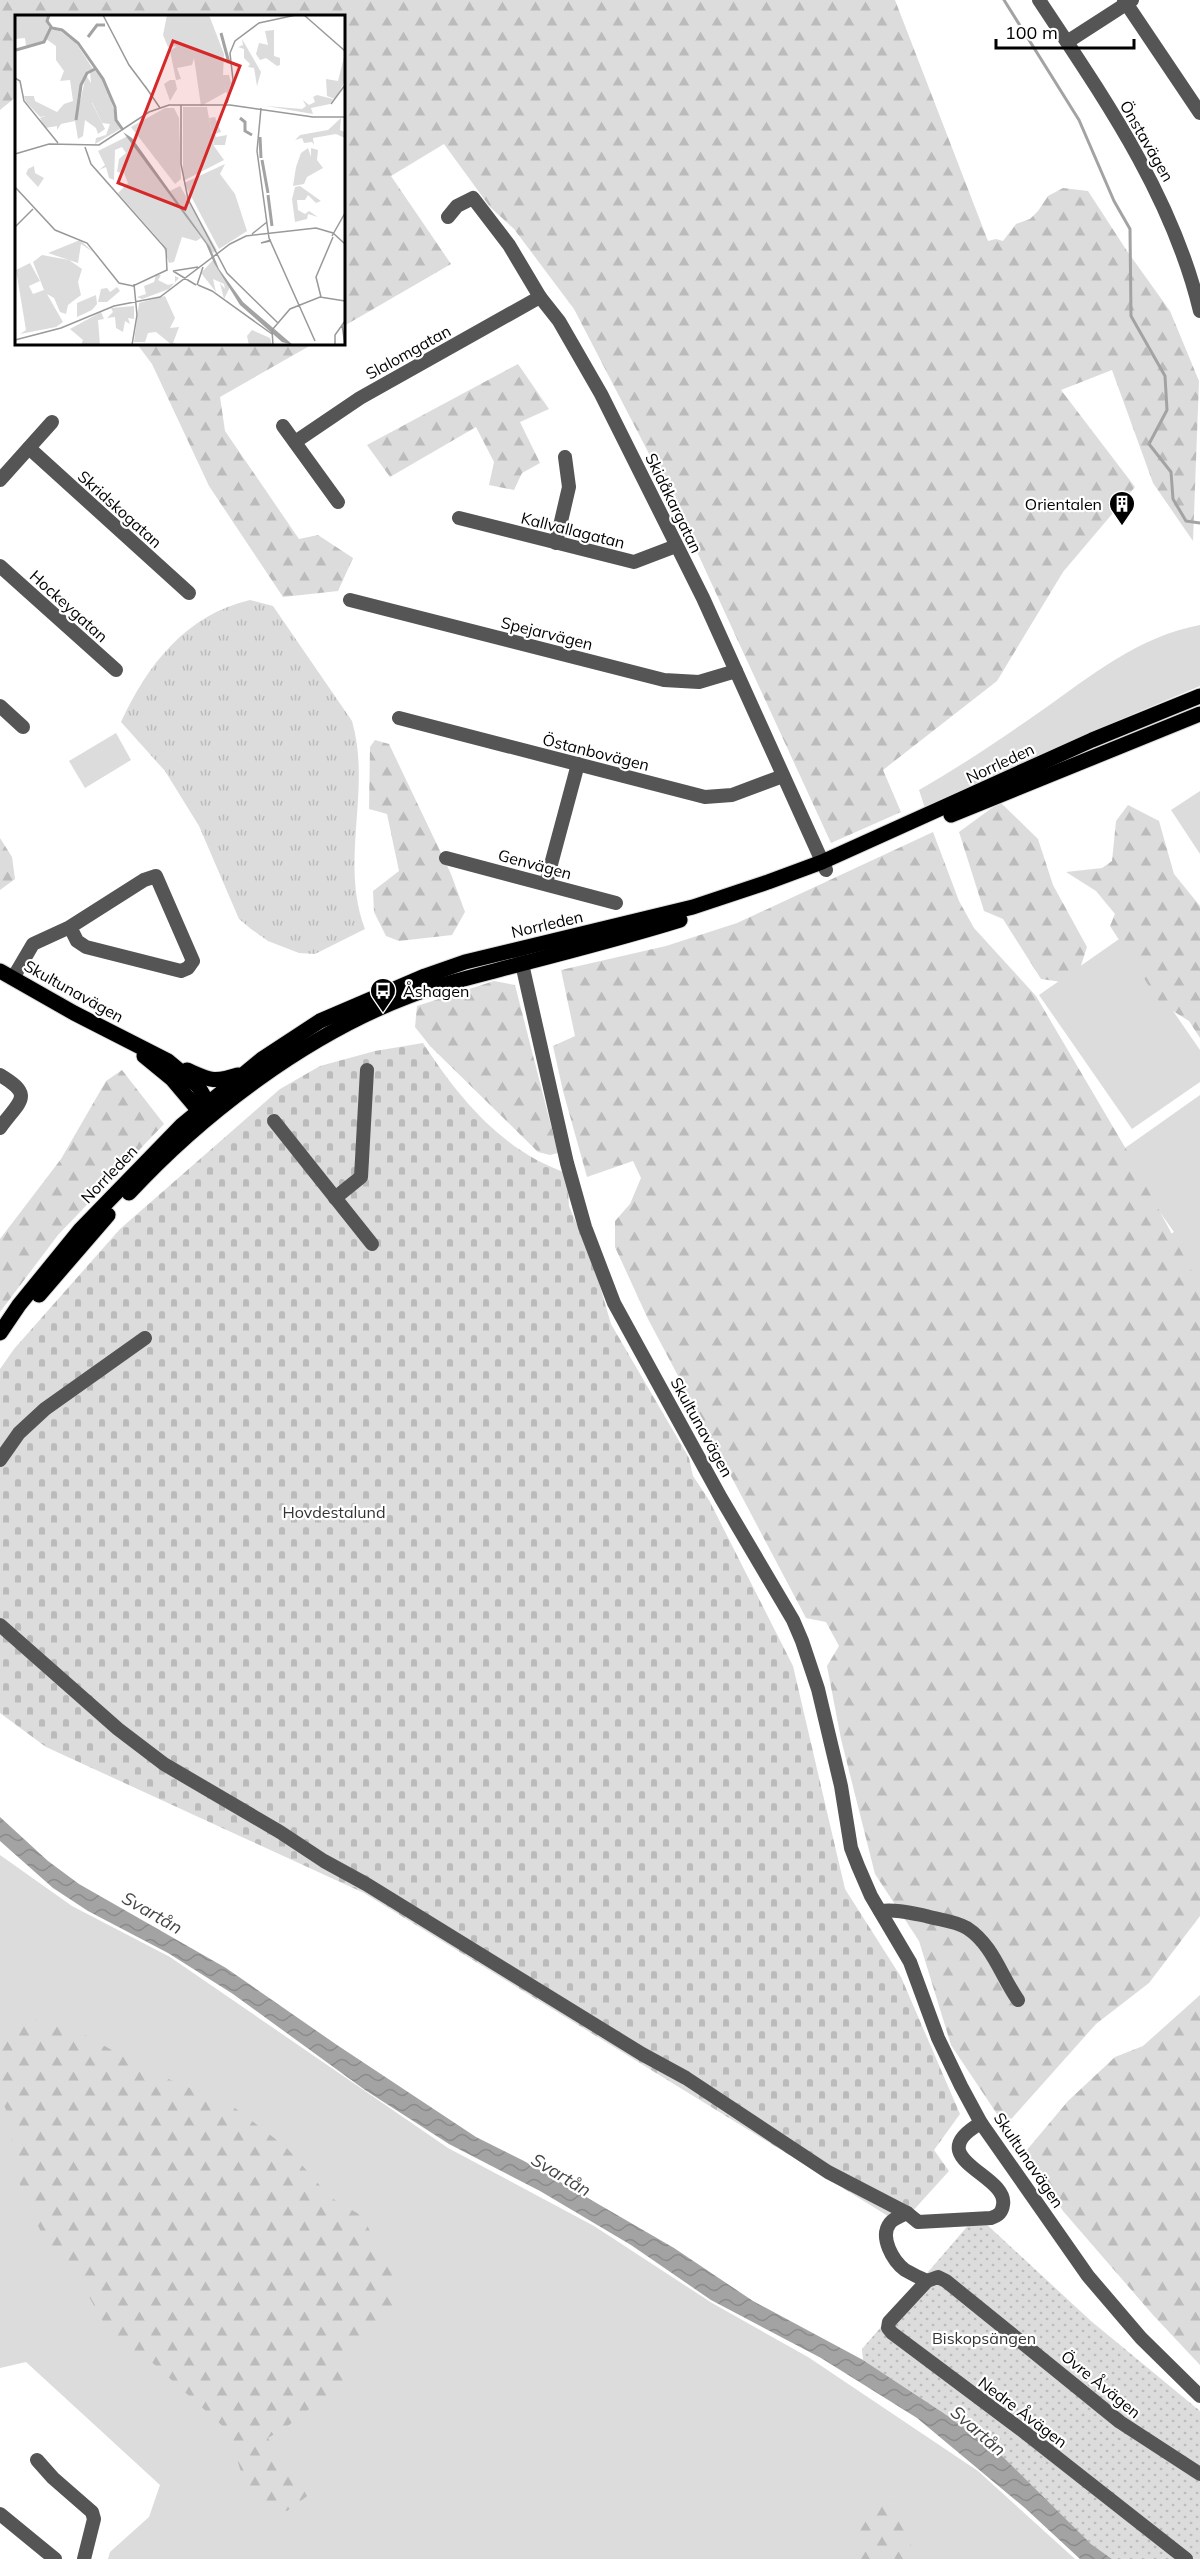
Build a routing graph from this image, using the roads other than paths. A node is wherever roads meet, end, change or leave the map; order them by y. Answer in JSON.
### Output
{"nodes":[{"id":1,"x":1039,"y":0,"type":"edge"},
{"id":2,"x":1128,"y":1,"type":"edge"},
{"id":3,"x":1067,"y":42,"type":"junction"},
{"id":4,"x":1200,"y":113,"type":"edge"},
{"id":5,"x":448,"y":217,"type":"dead end"},
{"id":6,"x":540,"y":297,"type":"junction"},
{"id":7,"x":1200,"y":311,"type":"edge"},
{"id":8,"x":52,"y":422,"type":"dead end"},
{"id":9,"x":283,"y":426,"type":"dead end"},
{"id":10,"x":295,"y":442,"type":"junction"},
{"id":11,"x":29,"y":448,"type":"junction"},
{"id":12,"x":565,"y":457,"type":"dead end"},
{"id":13,"x":0,"y":480,"type":"edge"},
{"id":14,"x":338,"y":502,"type":"dead end"},
{"id":15,"x":459,"y":518,"type":"dead end"},
{"id":16,"x":556,"y":543,"type":"junction"},
{"id":17,"x":676,"y":546,"type":"junction"},
{"id":18,"x":0,"y":566,"type":"edge"},
{"id":19,"x":189,"y":593,"type":"dead end"},
{"id":20,"x":350,"y":600,"type":"dead end"},
{"id":21,"x":116,"y":670,"type":"dead end"},
{"id":22,"x":736,"y":671,"type":"junction"},
{"id":23,"x":1200,"y":696,"type":"edge"},
{"id":24,"x":0,"y":706,"type":"edge"},
{"id":25,"x":1200,"y":714,"type":"edge"},
{"id":26,"x":399,"y":718,"type":"dead end"},
{"id":27,"x":23,"y":727,"type":"dead end"},
{"id":28,"x":578,"y":764,"type":"junction"},
{"id":29,"x":783,"y":776,"type":"junction"},
{"id":30,"x":446,"y":858,"type":"dead end"},
{"id":31,"x":824,"y":866,"type":"junction"},
{"id":32,"x":546,"y":883,"type":"junction"},
{"id":33,"x":616,"y":903,"type":"dead end"},
{"id":34,"x":70,"y":927,"type":"junction"},
{"id":35,"x":520,"y":957,"type":"junction"},
{"id":36,"x":7,"y":974,"type":"edge"},
{"id":37,"x":130,"y":1043,"type":"junction"},
{"id":38,"x":168,"y":1061,"type":"junction"},
{"id":39,"x":367,"y":1070,"type":"dead end"},
{"id":40,"x":244,"y":1072,"type":"junction"},
{"id":41,"x":0,"y":1075,"type":"edge"},
{"id":42,"x":200,"y":1114,"type":"junction"},
{"id":43,"x":274,"y":1121,"type":"dead end"},
{"id":44,"x":0,"y":1128,"type":"edge"},
{"id":45,"x":335,"y":1198,"type":"junction"},
{"id":46,"x":372,"y":1244,"type":"dead end"},
{"id":47,"x":0,"y":1334,"type":"edge"},
{"id":48,"x":145,"y":1338,"type":"dead end"},
{"id":49,"x":0,"y":1344,"type":"edge"},
{"id":50,"x":0,"y":1460,"type":"edge"},
{"id":51,"x":0,"y":1625,"type":"edge"},
{"id":52,"x":880,"y":1911,"type":"junction"},
{"id":53,"x":1018,"y":2000,"type":"dead end"},
{"id":54,"x":981,"y":2123,"type":"junction"},
{"id":55,"x":907,"y":2213,"type":"junction"},
{"id":56,"x":927,"y":2281,"type":"junction"},
{"id":57,"x":1200,"y":2396,"type":"edge"},
{"id":58,"x":37,"y":2460,"type":"dead end"},
{"id":59,"x":1200,"y":2474,"type":"edge"},
{"id":60,"x":0,"y":2514,"type":"edge"},
{"id":61,"x":55,"y":2559,"type":"edge"},
{"id":62,"x":84,"y":2559,"type":"edge"},
{"id":63,"x":1186,"y":2559,"type":"edge"}],
"edges":[{"from":1,"to":3,"type":"street","name":"Önstavägen"},
{"from":2,"to":3,"type":"street"},
{"from":2,"to":4,"type":"street"},
{"from":3,"to":7,"type":"street","name":"Önstavägen"},
{"from":5,"to":6,"type":"street","name":"Skidåkargatan"},
{"from":6,"to":10,"type":"street","name":"Slalomgatan"},
{"from":6,"to":17,"type":"street","name":"Skidåkargatan"},
{"from":8,"to":11,"type":"street"},
{"from":9,"to":10,"type":"street"},
{"from":10,"to":14,"type":"street"},
{"from":11,"to":13,"type":"street"},
{"from":11,"to":19,"type":"street","name":"Skridskogatan"},
{"from":12,"to":16,"type":"street"},
{"from":15,"to":16,"type":"street","name":"Kallvallagatan"},
{"from":16,"to":17,"type":"street","name":"Kallvallagatan"},
{"from":17,"to":22,"type":"street","name":"Skidåkargatan"},
{"from":18,"to":21,"type":"street","name":"Hockeygatan"},
{"from":20,"to":22,"type":"street","name":"Spejarvägen"},
{"from":22,"to":29,"type":"street","name":"Skidåkargatan"},
{"from":23,"to":31,"type":"main road","name":"Norrleden"},
{"from":24,"to":27,"type":"street"},
{"from":25,"to":31,"type":"main road","name":"Norrleden"},
{"from":26,"to":28,"type":"street","name":"Östanbovägen"},
{"from":28,"to":29,"type":"street","name":"Östanbovägen"},
{"from":28,"to":32,"type":"street"},
{"from":29,"to":31,"type":"street","name":"Skidåkargatan"},
{"from":30,"to":32,"type":"street","name":"Genvägen"},
{"from":31,"to":35,"type":"main road","name":"Norrleden"},
{"from":32,"to":33,"type":"street","name":"Genvägen"},
{"from":34,"to":34,"type":"street"},
{"from":34,"to":36,"type":"street"},
{"from":35,"to":40,"type":"main road","name":"Norrleden"},
{"from":35,"to":42,"type":"main road","name":"Norrleden"},
{"from":35,"to":52,"type":"street","name":"Skultunavägen"},
{"from":36,"to":37,"type":"main road","name":"Skultunavägen"},
{"from":37,"to":38,"type":"main road","name":"Skultunavägen"},
{"from":37,"to":42,"type":"main road","name":"Skultunavägen"},
{"from":38,"to":40,"type":"main road"},
{"from":38,"to":42,"type":"main road","name":"Skultunavägen"},
{"from":39,"to":45,"type":"street"},
{"from":40,"to":42,"type":"main road","name":"Norrleden"},
{"from":41,"to":44,"type":"street"},
{"from":42,"to":47,"type":"main road","name":"Norrleden"},
{"from":42,"to":49,"type":"main road","name":"Norrleden"},
{"from":43,"to":45,"type":"street"},
{"from":45,"to":46,"type":"street"},
{"from":48,"to":50,"type":"street"},
{"from":51,"to":55,"type":"street"},
{"from":52,"to":53,"type":"street"},
{"from":52,"to":54,"type":"street","name":"Skultunavägen"},
{"from":54,"to":55,"type":"street"},
{"from":54,"to":57,"type":"street","name":"Skultunavägen"},
{"from":55,"to":56,"type":"street","name":"Övre Åvägen"},
{"from":56,"to":59,"type":"street","name":"Övre Åvägen"},
{"from":56,"to":63,"type":"street","name":"Nedre Åvägen"},
{"from":58,"to":62,"type":"street"},
{"from":60,"to":61,"type":"street"}]}
